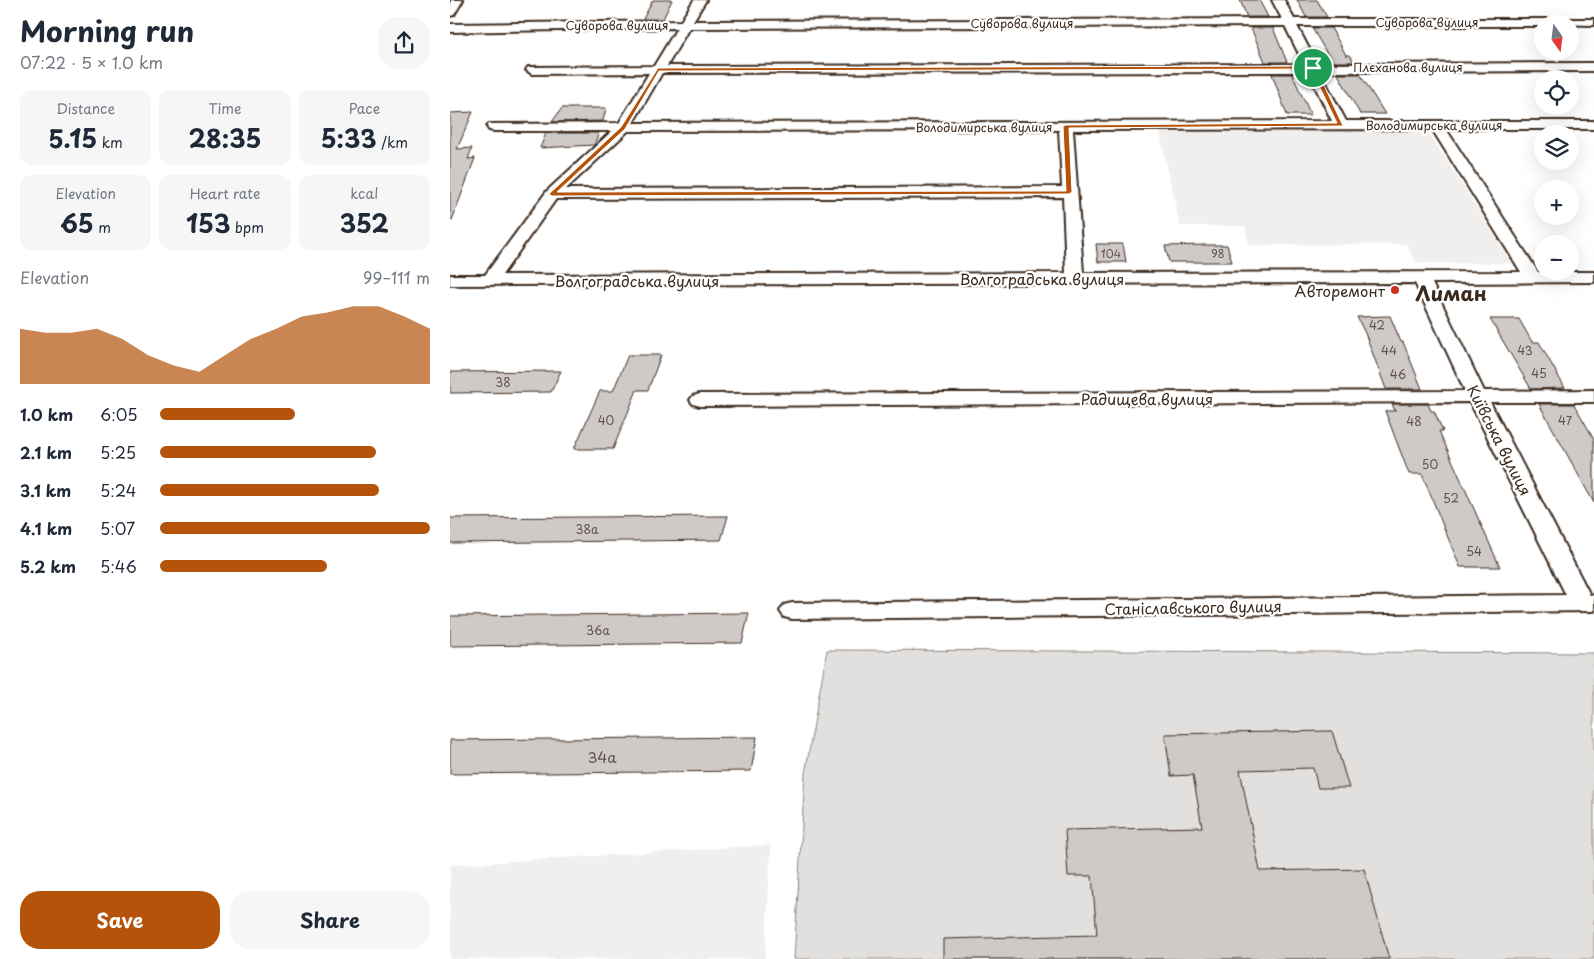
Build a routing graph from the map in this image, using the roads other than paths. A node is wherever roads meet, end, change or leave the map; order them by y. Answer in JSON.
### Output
{"nodes":[{"id":1,"x":700,"y":0,"type":"edge"},
{"id":2,"x":1278,"y":0,"type":"edge"},
{"id":3,"x":1289,"y":22,"type":"junction"},
{"id":4,"x":1594,"y":22,"type":"edge"},
{"id":5,"x":687,"y":24,"type":"junction"},
{"id":6,"x":450,"y":28,"type":"edge"},
{"id":7,"x":1594,"y":67,"type":"edge"},
{"id":8,"x":1313,"y":68,"type":"junction"},
{"id":9,"x":532,"y":70,"type":"dead end"},
{"id":10,"x":658,"y":70,"type":"junction"},
{"id":11,"x":1341,"y":125,"type":"junction"},
{"id":12,"x":1594,"y":125,"type":"edge"},
{"id":13,"x":1066,"y":126,"type":"junction"},
{"id":14,"x":1437,"y":126,"type":"junction"},
{"id":15,"x":494,"y":127,"type":"dead end"},
{"id":16,"x":623,"y":128,"type":"junction"},
{"id":17,"x":1069,"y":192,"type":"junction"},
{"id":18,"x":552,"y":194,"type":"junction"},
{"id":19,"x":1420,"y":276,"type":"junction"},
{"id":20,"x":1533,"y":277,"type":"junction"},
{"id":21,"x":1594,"y":277,"type":"edge"},
{"id":22,"x":1075,"y":278,"type":"junction"},
{"id":23,"x":450,"y":280,"type":"edge"},
{"id":24,"x":490,"y":280,"type":"junction"},
{"id":25,"x":1477,"y":396,"type":"junction"},
{"id":26,"x":1594,"y":396,"type":"edge"},
{"id":27,"x":700,"y":400,"type":"dead end"},
{"id":28,"x":1588,"y":603,"type":"edge"},
{"id":29,"x":792,"y":611,"type":"dead end"}],
"edges":[{"from":1,"to":5,"type":"street"},
{"from":2,"to":3,"type":"street"},
{"from":3,"to":4,"type":"street","name":"Суворова вулиця"},
{"from":3,"to":5,"type":"street","name":"Суворова вулиця"},
{"from":3,"to":8,"type":"street"},
{"from":5,"to":6,"type":"street","name":"Суворова вулиця"},
{"from":5,"to":10,"type":"street"},
{"from":7,"to":8,"type":"street","name":"Плєханова вулиця"},
{"from":8,"to":10,"type":"street","name":"Плєханова вулиця"},
{"from":8,"to":11,"type":"street"},
{"from":9,"to":10,"type":"street","name":"Плєханова вулиця"},
{"from":10,"to":16,"type":"street"},
{"from":11,"to":13,"type":"street","name":"Володимирська вулиця"},
{"from":11,"to":14,"type":"street","name":"Володимирська вулиця"},
{"from":12,"to":14,"type":"street","name":"Володимирська вулиця"},
{"from":13,"to":16,"type":"street","name":"Володимирська вулиця"},
{"from":13,"to":17,"type":"street"},
{"from":14,"to":20,"type":"street"},
{"from":15,"to":16,"type":"street","name":"Володимирська вулиця"},
{"from":16,"to":18,"type":"street"},
{"from":17,"to":18,"type":"street"},
{"from":17,"to":22,"type":"street"},
{"from":18,"to":24,"type":"street"},
{"from":19,"to":20,"type":"street","name":"Волгоградська вулиця"},
{"from":19,"to":22,"type":"street","name":"Волгоградська вулиця"},
{"from":19,"to":25,"type":"street","name":"Київська вулиця"},
{"from":20,"to":21,"type":"street","name":"Волгоградська вулиця"},
{"from":22,"to":24,"type":"street","name":"Волгоградська вулиця"},
{"from":23,"to":24,"type":"street","name":"Волгоградська вулиця"},
{"from":25,"to":26,"type":"street","name":"Радищева вулиця"},
{"from":25,"to":27,"type":"street","name":"Радищева вулиця"},
{"from":25,"to":28,"type":"street","name":"Київська вулиця"},
{"from":28,"to":29,"type":"street","name":"Станіславського вулиця"}]}
